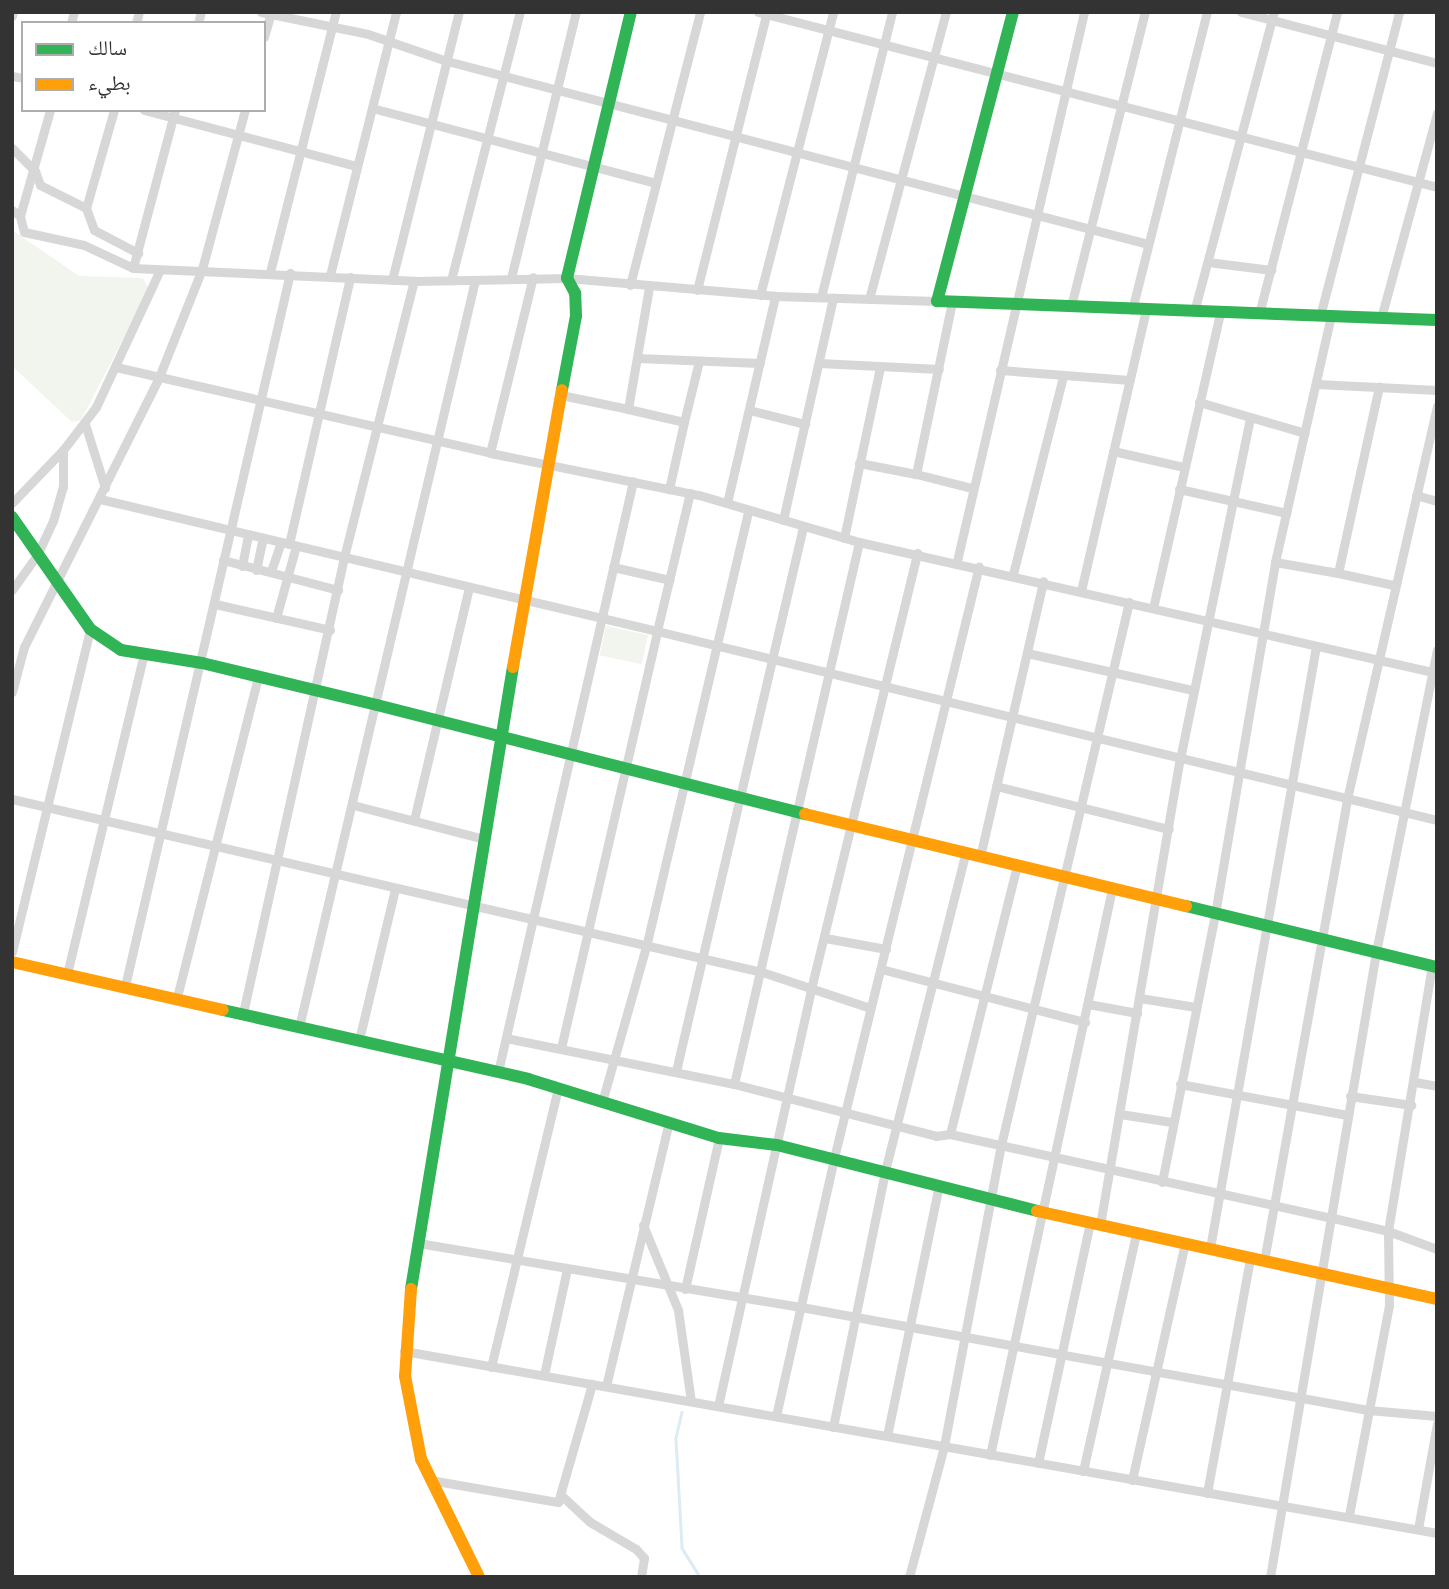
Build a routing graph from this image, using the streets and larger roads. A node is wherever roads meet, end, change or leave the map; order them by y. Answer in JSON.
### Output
{"nodes":[{"id":1,"x":336,"y":12,"type":"edge"},
{"id":2,"x":396,"y":12,"type":"edge"},
{"id":3,"x":459,"y":12,"type":"edge"},
{"id":4,"x":520,"y":12,"type":"edge"},
{"id":5,"x":576,"y":12,"type":"edge"},
{"id":6,"x":631,"y":12,"type":"edge"},
{"id":7,"x":700,"y":12,"type":"edge"},
{"id":8,"x":833,"y":12,"type":"edge"},
{"id":9,"x":892,"y":12,"type":"edge"},
{"id":10,"x":946,"y":12,"type":"edge"},
{"id":11,"x":1013,"y":12,"type":"edge"},
{"id":12,"x":1084,"y":12,"type":"edge"},
{"id":13,"x":1145,"y":12,"type":"edge"},
{"id":14,"x":1207,"y":12,"type":"edge"},
{"id":15,"x":1241,"y":12,"type":"edge"},
{"id":16,"x":1337,"y":12,"type":"edge"},
{"id":17,"x":1399,"y":12,"type":"edge"},
{"id":18,"x":267,"y":13,"type":"edge"},
{"id":19,"x":764,"y":13,"type":"edge"},
{"id":20,"x":1273,"y":16,"type":"edge"},
{"id":21,"x":331,"y":29,"type":"junction"},
{"id":22,"x":829,"y":30,"type":"junction"},
{"id":23,"x":1331,"y":35,"type":"junction"},
{"id":24,"x":388,"y":44,"type":"junction"},
{"id":25,"x":884,"y":44,"type":"junction"},
{"id":26,"x":1389,"y":51,"type":"junction"},
{"id":27,"x":934,"y":59,"type":"junction"},
{"id":28,"x":447,"y":61,"type":"junction"},
{"id":29,"x":1437,"y":63,"type":"edge"},
{"id":30,"x":503,"y":74,"type":"junction"},
{"id":31,"x":996,"y":75,"type":"junction"},
{"id":32,"x":556,"y":88,"type":"junction"},
{"id":33,"x":1063,"y":93,"type":"junction"},
{"id":34,"x":607,"y":101,"type":"junction"},
{"id":35,"x":1119,"y":107,"type":"junction"},
{"id":36,"x":372,"y":108,"type":"junction"},
{"id":37,"x":50,"y":112,"type":"edge"},
{"id":38,"x":113,"y":112,"type":"edge"},
{"id":39,"x":244,"y":112,"type":"edge"},
{"id":40,"x":1437,"y":113,"type":"edge"},
{"id":41,"x":174,"y":114,"type":"edge"},
{"id":42,"x":671,"y":119,"type":"junction"},
{"id":43,"x":430,"y":122,"type":"junction"},
{"id":44,"x":1179,"y":123,"type":"junction"},
{"id":45,"x":735,"y":134,"type":"junction"},
{"id":46,"x":238,"y":135,"type":"junction"},
{"id":47,"x":487,"y":137,"type":"junction"},
{"id":48,"x":1241,"y":140,"type":"junction"},
{"id":49,"x":12,"y":148,"type":"edge"},
{"id":50,"x":795,"y":149,"type":"junction"},
{"id":51,"x":300,"y":152,"type":"junction"},
{"id":52,"x":541,"y":153,"type":"junction"},
{"id":53,"x":1301,"y":154,"type":"junction"},
{"id":54,"x":592,"y":165,"type":"junction"},
{"id":55,"x":850,"y":165,"type":"junction"},
{"id":56,"x":356,"y":166,"type":"junction"},
{"id":57,"x":1359,"y":166,"type":"junction"},
{"id":58,"x":35,"y":171,"type":"junction"},
{"id":59,"x":901,"y":178,"type":"junction"},
{"id":60,"x":1419,"y":182,"type":"junction"},
{"id":61,"x":655,"y":183,"type":"junction"},
{"id":62,"x":1437,"y":187,"type":"edge"},
{"id":63,"x":964,"y":194,"type":"junction"},
{"id":64,"x":86,"y":208,"type":"junction"},
{"id":65,"x":16,"y":213,"type":"edge"},
{"id":66,"x":1035,"y":214,"type":"junction"},
{"id":67,"x":1087,"y":229,"type":"junction"},
{"id":68,"x":1148,"y":244,"type":"junction"},
{"id":69,"x":138,"y":253,"type":"junction"},
{"id":70,"x":1208,"y":262,"type":"junction"},
{"id":71,"x":133,"y":268,"type":"junction"},
{"id":72,"x":202,"y":270,"type":"junction"},
{"id":73,"x":1271,"y":270,"type":"junction"},
{"id":74,"x":159,"y":272,"type":"junction"},
{"id":75,"x":270,"y":272,"type":"junction"},
{"id":76,"x":290,"y":273,"type":"junction"},
{"id":77,"x":330,"y":275,"type":"junction"},
{"id":78,"x":350,"y":277,"type":"junction"},
{"id":79,"x":533,"y":277,"type":"junction"},
{"id":80,"x":511,"y":278,"type":"junction"},
{"id":81,"x":567,"y":278,"type":"junction"},
{"id":82,"x":392,"y":280,"type":"junction"},
{"id":83,"x":451,"y":280,"type":"junction"},
{"id":84,"x":414,"y":281,"type":"junction"},
{"id":85,"x":475,"y":281,"type":"junction"},
{"id":86,"x":631,"y":285,"type":"junction"},
{"id":87,"x":649,"y":287,"type":"junction"},
{"id":88,"x":697,"y":289,"type":"junction"},
{"id":89,"x":760,"y":295,"type":"junction"},
{"id":90,"x":775,"y":296,"type":"junction"},
{"id":91,"x":821,"y":297,"type":"junction"},
{"id":92,"x":834,"y":298,"type":"junction"},
{"id":93,"x":869,"y":299,"type":"junction"},
{"id":94,"x":937,"y":300,"type":"junction"},
{"id":95,"x":952,"y":302,"type":"junction"},
{"id":96,"x":1014,"y":304,"type":"junction"},
{"id":97,"x":1070,"y":306,"type":"junction"},
{"id":98,"x":1132,"y":310,"type":"junction"},
{"id":99,"x":1146,"y":310,"type":"junction"},
{"id":100,"x":1194,"y":312,"type":"junction"},
{"id":101,"x":1220,"y":312,"type":"junction"},
{"id":102,"x":1259,"y":314,"type":"junction"},
{"id":103,"x":1326,"y":316,"type":"junction"},
{"id":104,"x":1381,"y":318,"type":"junction"},
{"id":105,"x":1437,"y":320,"type":"edge"},
{"id":106,"x":637,"y":358,"type":"junction"},
{"id":107,"x":699,"y":360,"type":"junction"},
{"id":108,"x":760,"y":363,"type":"junction"},
{"id":109,"x":819,"y":363,"type":"junction"},
{"id":110,"x":116,"y":367,"type":"junction"},
{"id":111,"x":880,"y":367,"type":"junction"},
{"id":112,"x":939,"y":369,"type":"junction"},
{"id":113,"x":999,"y":370,"type":"junction"},
{"id":114,"x":1063,"y":376,"type":"junction"},
{"id":115,"x":159,"y":377,"type":"junction"},
{"id":116,"x":1130,"y":380,"type":"junction"},
{"id":117,"x":1317,"y":384,"type":"junction"},
{"id":118,"x":1379,"y":386,"type":"junction"},
{"id":119,"x":1437,"y":390,"type":"edge"},
{"id":120,"x":561,"y":395,"type":"junction"},
{"id":121,"x":264,"y":401,"type":"junction"},
{"id":122,"x":1199,"y":402,"type":"junction"},
{"id":123,"x":1437,"y":406,"type":"edge"},
{"id":124,"x":628,"y":409,"type":"junction"},
{"id":125,"x":749,"y":410,"type":"junction"},
{"id":126,"x":319,"y":415,"type":"junction"},
{"id":127,"x":1250,"y":417,"type":"junction"},
{"id":128,"x":684,"y":422,"type":"junction"},
{"id":129,"x":85,"y":424,"type":"junction"},
{"id":130,"x":805,"y":424,"type":"junction"},
{"id":131,"x":377,"y":429,"type":"junction"},
{"id":132,"x":1305,"y":433,"type":"junction"},
{"id":133,"x":438,"y":442,"type":"junction"},
{"id":134,"x":63,"y":450,"type":"junction"},
{"id":135,"x":1113,"y":452,"type":"junction"},
{"id":136,"x":490,"y":453,"type":"junction"},
{"id":137,"x":859,"y":463,"type":"junction"},
{"id":138,"x":547,"y":464,"type":"junction"},
{"id":139,"x":1184,"y":467,"type":"junction"},
{"id":140,"x":916,"y":474,"type":"junction"},
{"id":141,"x":633,"y":481,"type":"junction"},
{"id":142,"x":105,"y":488,"type":"junction"},
{"id":143,"x":972,"y":488,"type":"junction"},
{"id":144,"x":669,"y":489,"type":"junction"},
{"id":145,"x":1179,"y":489,"type":"junction"},
{"id":146,"x":690,"y":493,"type":"junction"},
{"id":147,"x":1416,"y":495,"type":"junction"},
{"id":148,"x":100,"y":499,"type":"junction"},
{"id":149,"x":1231,"y":501,"type":"junction"},
{"id":150,"x":1437,"y":501,"type":"edge"},
{"id":151,"x":12,"y":503,"type":"edge"},
{"id":152,"x":727,"y":503,"type":"junction"},
{"id":153,"x":748,"y":511,"type":"junction"},
{"id":154,"x":1286,"y":513,"type":"junction"},
{"id":155,"x":12,"y":517,"type":"edge"},
{"id":156,"x":783,"y":520,"type":"junction"},
{"id":157,"x":803,"y":527,"type":"junction"},
{"id":158,"x":231,"y":531,"type":"junction"},
{"id":159,"x":248,"y":535,"type":"junction"},
{"id":160,"x":263,"y":538,"type":"junction"},
{"id":161,"x":844,"y":538,"type":"junction"},
{"id":162,"x":859,"y":542,"type":"junction"},
{"id":163,"x":289,"y":544,"type":"junction"},
{"id":164,"x":917,"y":553,"type":"junction"},
{"id":165,"x":37,"y":555,"type":"junction"},
{"id":166,"x":345,"y":557,"type":"junction"},
{"id":167,"x":223,"y":561,"type":"junction"},
{"id":168,"x":957,"y":561,"type":"junction"},
{"id":169,"x":1275,"y":562,"type":"junction"},
{"id":170,"x":242,"y":566,"type":"junction"},
{"id":171,"x":979,"y":566,"type":"junction"},
{"id":172,"x":613,"y":567,"type":"junction"},
{"id":173,"x":256,"y":570,"type":"junction"},
{"id":174,"x":271,"y":571,"type":"junction"},
{"id":175,"x":407,"y":573,"type":"junction"},
{"id":176,"x":1338,"y":573,"type":"junction"},
{"id":177,"x":1013,"y":574,"type":"junction"},
{"id":178,"x":288,"y":576,"type":"junction"},
{"id":179,"x":670,"y":580,"type":"junction"},
{"id":180,"x":1044,"y":581,"type":"junction"},
{"id":181,"x":57,"y":585,"type":"junction"},
{"id":182,"x":1393,"y":585,"type":"junction"},
{"id":183,"x":468,"y":588,"type":"junction"},
{"id":184,"x":12,"y":589,"type":"edge"},
{"id":185,"x":338,"y":590,"type":"junction"},
{"id":186,"x":1080,"y":591,"type":"junction"},
{"id":187,"x":525,"y":602,"type":"junction"},
{"id":188,"x":1129,"y":602,"type":"junction"},
{"id":189,"x":215,"y":604,"type":"junction"},
{"id":190,"x":1153,"y":608,"type":"junction"},
{"id":191,"x":276,"y":618,"type":"junction"},
{"id":192,"x":602,"y":620,"type":"junction"},
{"id":193,"x":1206,"y":621,"type":"junction"},
{"id":194,"x":90,"y":629,"type":"junction"},
{"id":195,"x":330,"y":630,"type":"junction"},
{"id":196,"x":657,"y":631,"type":"junction"},
{"id":197,"x":1262,"y":633,"type":"junction"},
{"id":198,"x":716,"y":645,"type":"junction"},
{"id":199,"x":1316,"y":646,"type":"junction"},
{"id":200,"x":1437,"y":650,"type":"edge"},
{"id":201,"x":1027,"y":653,"type":"junction"},
{"id":202,"x":143,"y":657,"type":"junction"},
{"id":203,"x":772,"y":659,"type":"junction"},
{"id":204,"x":1376,"y":659,"type":"junction"},
{"id":205,"x":202,"y":663,"type":"junction"},
{"id":206,"x":1112,"y":672,"type":"junction"},
{"id":207,"x":1434,"y":673,"type":"edge"},
{"id":208,"x":830,"y":674,"type":"junction"},
{"id":209,"x":258,"y":677,"type":"junction"},
{"id":210,"x":886,"y":689,"type":"junction"},
{"id":211,"x":315,"y":690,"type":"junction"},
{"id":212,"x":1193,"y":690,"type":"junction"},
{"id":213,"x":12,"y":692,"type":"edge"},
{"id":214,"x":945,"y":704,"type":"junction"},
{"id":215,"x":377,"y":705,"type":"junction"},
{"id":216,"x":1011,"y":719,"type":"junction"},
{"id":217,"x":437,"y":720,"type":"junction"},
{"id":218,"x":504,"y":736,"type":"junction"},
{"id":219,"x":1096,"y":738,"type":"junction"},
{"id":220,"x":569,"y":757,"type":"junction"},
{"id":221,"x":1180,"y":759,"type":"junction"},
{"id":222,"x":626,"y":770,"type":"junction"},
{"id":223,"x":1239,"y":773,"type":"junction"},
{"id":224,"x":684,"y":785,"type":"junction"},
{"id":225,"x":996,"y":786,"type":"junction"},
{"id":226,"x":1291,"y":786,"type":"junction"},
{"id":227,"x":741,"y":798,"type":"junction"},
{"id":228,"x":12,"y":799,"type":"edge"},
{"id":229,"x":1347,"y":799,"type":"junction"},
{"id":230,"x":353,"y":805,"type":"junction"},
{"id":231,"x":47,"y":807,"type":"junction"},
{"id":232,"x":1080,"y":807,"type":"junction"},
{"id":233,"x":798,"y":812,"type":"junction"},
{"id":234,"x":1404,"y":812,"type":"junction"},
{"id":235,"x":104,"y":820,"type":"junction"},
{"id":236,"x":414,"y":820,"type":"junction"},
{"id":237,"x":1437,"y":820,"type":"edge"},
{"id":238,"x":850,"y":826,"type":"junction"},
{"id":239,"x":1169,"y":829,"type":"junction"},
{"id":240,"x":161,"y":833,"type":"junction"},
{"id":241,"x":484,"y":839,"type":"junction"},
{"id":242,"x":912,"y":840,"type":"junction"},
{"id":243,"x":218,"y":846,"type":"junction"},
{"id":244,"x":965,"y":854,"type":"junction"},
{"id":245,"x":980,"y":858,"type":"junction"},
{"id":246,"x":278,"y":861,"type":"junction"},
{"id":247,"x":1017,"y":866,"type":"junction"},
{"id":248,"x":335,"y":874,"type":"junction"},
{"id":249,"x":1064,"y":878,"type":"junction"},
{"id":250,"x":395,"y":889,"type":"junction"},
{"id":251,"x":1112,"y":889,"type":"junction"},
{"id":252,"x":1159,"y":901,"type":"junction"},
{"id":253,"x":475,"y":903,"type":"junction"},
{"id":254,"x":1214,"y":914,"type":"junction"},
{"id":255,"x":533,"y":919,"type":"junction"},
{"id":256,"x":1267,"y":926,"type":"junction"},
{"id":257,"x":591,"y":933,"type":"junction"},
{"id":258,"x":825,"y":938,"type":"junction"},
{"id":259,"x":1322,"y":940,"type":"junction"},
{"id":260,"x":646,"y":947,"type":"junction"},
{"id":261,"x":886,"y":949,"type":"junction"},
{"id":262,"x":12,"y":952,"type":"edge"},
{"id":263,"x":1376,"y":953,"type":"junction"},
{"id":264,"x":702,"y":960,"type":"junction"},
{"id":265,"x":12,"y":962,"type":"edge"},
{"id":266,"x":1435,"y":967,"type":"edge"},
{"id":267,"x":881,"y":969,"type":"junction"},
{"id":268,"x":762,"y":972,"type":"junction"},
{"id":269,"x":67,"y":974,"type":"junction"},
{"id":270,"x":933,"y":984,"type":"junction"},
{"id":271,"x":125,"y":986,"type":"junction"},
{"id":272,"x":811,"y":989,"type":"junction"},
{"id":273,"x":983,"y":996,"type":"junction"},
{"id":274,"x":177,"y":997,"type":"junction"},
{"id":275,"x":1140,"y":998,"type":"junction"},
{"id":276,"x":1088,"y":1004,"type":"junction"},
{"id":277,"x":1195,"y":1007,"type":"junction"},
{"id":278,"x":870,"y":1008,"type":"junction"},
{"id":279,"x":1032,"y":1011,"type":"junction"},
{"id":280,"x":243,"y":1013,"type":"junction"},
{"id":281,"x":1137,"y":1013,"type":"junction"},
{"id":282,"x":1084,"y":1022,"type":"junction"},
{"id":283,"x":299,"y":1027,"type":"junction"},
{"id":284,"x":506,"y":1038,"type":"junction"},
{"id":285,"x":359,"y":1040,"type":"junction"},
{"id":286,"x":561,"y":1048,"type":"junction"},
{"id":287,"x":449,"y":1061,"type":"junction"},
{"id":288,"x":614,"y":1061,"type":"junction"},
{"id":289,"x":676,"y":1071,"type":"junction"},
{"id":290,"x":498,"y":1072,"type":"junction"},
{"id":291,"x":1415,"y":1082,"type":"junction"},
{"id":292,"x":734,"y":1084,"type":"junction"},
{"id":293,"x":1180,"y":1084,"type":"junction"},
{"id":294,"x":1437,"y":1086,"type":"edge"},
{"id":295,"x":558,"y":1088,"type":"junction"},
{"id":296,"x":1237,"y":1095,"type":"junction"},
{"id":297,"x":1350,"y":1096,"type":"junction"},
{"id":298,"x":787,"y":1098,"type":"junction"},
{"id":299,"x":602,"y":1102,"type":"junction"},
{"id":300,"x":1290,"y":1105,"type":"junction"},
{"id":301,"x":1411,"y":1105,"type":"junction"},
{"id":302,"x":847,"y":1111,"type":"junction"},
{"id":303,"x":1120,"y":1114,"type":"junction"},
{"id":304,"x":1347,"y":1115,"type":"junction"},
{"id":305,"x":1171,"y":1122,"type":"junction"},
{"id":306,"x":668,"y":1125,"type":"junction"},
{"id":307,"x":897,"y":1127,"type":"junction"},
{"id":308,"x":950,"y":1134,"type":"junction"},
{"id":309,"x":719,"y":1138,"type":"junction"},
{"id":310,"x":777,"y":1145,"type":"junction"},
{"id":311,"x":1001,"y":1146,"type":"junction"},
{"id":312,"x":1055,"y":1157,"type":"junction"},
{"id":313,"x":834,"y":1158,"type":"junction"},
{"id":314,"x":885,"y":1171,"type":"junction"},
{"id":315,"x":1111,"y":1171,"type":"junction"},
{"id":316,"x":1162,"y":1182,"type":"junction"},
{"id":317,"x":938,"y":1189,"type":"junction"},
{"id":318,"x":1218,"y":1192,"type":"junction"},
{"id":319,"x":992,"y":1201,"type":"junction"},
{"id":320,"x":1273,"y":1205,"type":"junction"},
{"id":321,"x":1044,"y":1212,"type":"junction"},
{"id":322,"x":1329,"y":1217,"type":"junction"},
{"id":323,"x":1095,"y":1224,"type":"junction"},
{"id":324,"x":643,"y":1225,"type":"junction"},
{"id":325,"x":1388,"y":1231,"type":"junction"},
{"id":326,"x":1136,"y":1233,"type":"junction"},
{"id":327,"x":418,"y":1243,"type":"junction"},
{"id":328,"x":1185,"y":1243,"type":"junction"},
{"id":329,"x":1210,"y":1248,"type":"junction"},
{"id":330,"x":1437,"y":1249,"type":"edge"},
{"id":331,"x":1250,"y":1258,"type":"junction"},
{"id":332,"x":519,"y":1261,"type":"junction"},
{"id":333,"x":1264,"y":1261,"type":"junction"},
{"id":334,"x":567,"y":1269,"type":"junction"},
{"id":335,"x":1319,"y":1275,"type":"junction"},
{"id":336,"x":629,"y":1280,"type":"junction"},
{"id":337,"x":671,"y":1287,"type":"junction"},
{"id":338,"x":685,"y":1289,"type":"junction"},
{"id":339,"x":1391,"y":1289,"type":"junction"},
{"id":340,"x":1437,"y":1299,"type":"edge"},
{"id":341,"x":742,"y":1300,"type":"junction"},
{"id":342,"x":801,"y":1307,"type":"junction"},
{"id":343,"x":855,"y":1319,"type":"junction"},
{"id":344,"x":908,"y":1328,"type":"junction"},
{"id":345,"x":964,"y":1338,"type":"junction"},
{"id":346,"x":1012,"y":1346,"type":"junction"},
{"id":347,"x":404,"y":1352,"type":"junction"},
{"id":348,"x":1060,"y":1354,"type":"junction"},
{"id":349,"x":1105,"y":1362,"type":"junction"},
{"id":350,"x":491,"y":1367,"type":"junction"},
{"id":351,"x":1153,"y":1370,"type":"junction"},
{"id":352,"x":544,"y":1375,"type":"junction"},
{"id":353,"x":592,"y":1384,"type":"junction"},
{"id":354,"x":1224,"y":1384,"type":"junction"},
{"id":355,"x":606,"y":1386,"type":"junction"},
{"id":356,"x":1298,"y":1397,"type":"junction"},
{"id":357,"x":691,"y":1401,"type":"junction"},
{"id":358,"x":718,"y":1406,"type":"junction"},
{"id":359,"x":1368,"y":1410,"type":"junction"},
{"id":360,"x":776,"y":1416,"type":"junction"},
{"id":361,"x":1437,"y":1416,"type":"edge"},
{"id":362,"x":1437,"y":1423,"type":"edge"},
{"id":363,"x":833,"y":1427,"type":"junction"},
{"id":364,"x":887,"y":1436,"type":"junction"},
{"id":365,"x":944,"y":1447,"type":"junction"},
{"id":366,"x":990,"y":1455,"type":"junction"},
{"id":367,"x":1038,"y":1463,"type":"junction"},
{"id":368,"x":1083,"y":1471,"type":"junction"},
{"id":369,"x":1433,"y":1471,"type":"edge"},
{"id":370,"x":428,"y":1479,"type":"junction"},
{"id":371,"x":1132,"y":1480,"type":"junction"},
{"id":372,"x":1207,"y":1493,"type":"junction"},
{"id":373,"x":562,"y":1496,"type":"junction"},
{"id":374,"x":1281,"y":1507,"type":"junction"},
{"id":375,"x":1349,"y":1515,"type":"junction"},
{"id":376,"x":1418,"y":1529,"type":"junction"},
{"id":377,"x":1437,"y":1533,"type":"edge"},
{"id":378,"x":479,"y":1577,"type":"edge"},
{"id":379,"x":641,"y":1577,"type":"edge"},
{"id":380,"x":909,"y":1577,"type":"edge"},
{"id":381,"x":1270,"y":1577,"type":"edge"}],
"edges":[{"from":1,"to":21,"type":"street"},
{"from":2,"to":24,"type":"street"},
{"from":3,"to":28,"type":"street"},
{"from":4,"to":30,"type":"street"},
{"from":5,"to":32,"type":"street"},
{"from":6,"to":34,"type":"street"},
{"from":7,"to":42,"type":"street"},
{"from":8,"to":22,"type":"street"},
{"from":9,"to":25,"type":"street"},
{"from":10,"to":27,"type":"street"},
{"from":11,"to":31,"type":"street"},
{"from":12,"to":33,"type":"street"},
{"from":13,"to":35,"type":"street"},
{"from":14,"to":44,"type":"street"},
{"from":15,"to":20,"type":"street"},
{"from":16,"to":23,"type":"street"},
{"from":17,"to":26,"type":"street"},
{"from":18,"to":21,"type":"street"},
{"from":19,"to":22,"type":"street"},
{"from":19,"to":45,"type":"street"},
{"from":20,"to":23,"type":"street"},
{"from":20,"to":48,"type":"street"},
{"from":21,"to":24,"type":"street"},
{"from":21,"to":51,"type":"street"},
{"from":22,"to":25,"type":"street"},
{"from":22,"to":50,"type":"street"},
{"from":23,"to":26,"type":"street"},
{"from":23,"to":53,"type":"street"},
{"from":24,"to":28,"type":"street"},
{"from":24,"to":36,"type":"street"},
{"from":25,"to":27,"type":"street"},
{"from":25,"to":55,"type":"street"},
{"from":26,"to":29,"type":"street"},
{"from":26,"to":57,"type":"street"},
{"from":27,"to":31,"type":"street"},
{"from":27,"to":59,"type":"street"},
{"from":28,"to":30,"type":"street"},
{"from":28,"to":43,"type":"street"},
{"from":30,"to":32,"type":"street"},
{"from":30,"to":47,"type":"street"},
{"from":31,"to":33,"type":"street"},
{"from":31,"to":63,"type":"street"},
{"from":32,"to":34,"type":"street"},
{"from":32,"to":52,"type":"street"},
{"from":33,"to":35,"type":"street"},
{"from":33,"to":66,"type":"street"},
{"from":34,"to":42,"type":"street"},
{"from":34,"to":54,"type":"street"},
{"from":35,"to":44,"type":"street"},
{"from":35,"to":67,"type":"street"},
{"from":36,"to":43,"type":"street"},
{"from":36,"to":56,"type":"street"},
{"from":37,"to":58,"type":"street"},
{"from":38,"to":64,"type":"street"},
{"from":39,"to":46,"type":"street"},
{"from":40,"to":60,"type":"street"},
{"from":41,"to":46,"type":"street"},
{"from":41,"to":69,"type":"street"},
{"from":42,"to":45,"type":"street"},
{"from":42,"to":61,"type":"street"},
{"from":43,"to":47,"type":"street"},
{"from":43,"to":82,"type":"street"},
{"from":44,"to":48,"type":"street"},
{"from":44,"to":68,"type":"street"},
{"from":45,"to":50,"type":"street"},
{"from":45,"to":88,"type":"street"},
{"from":46,"to":51,"type":"street"},
{"from":46,"to":72,"type":"street"},
{"from":47,"to":52,"type":"street"},
{"from":47,"to":83,"type":"street"},
{"from":48,"to":53,"type":"street"},
{"from":48,"to":70,"type":"street"},
{"from":49,"to":58,"type":"street"},
{"from":50,"to":55,"type":"street"},
{"from":50,"to":89,"type":"street"},
{"from":51,"to":56,"type":"street"},
{"from":51,"to":75,"type":"street"},
{"from":52,"to":54,"type":"street"},
{"from":52,"to":80,"type":"street"},
{"from":53,"to":57,"type":"street"},
{"from":53,"to":73,"type":"street"},
{"from":54,"to":61,"type":"street"},
{"from":54,"to":81,"type":"street"},
{"from":55,"to":59,"type":"street"},
{"from":55,"to":91,"type":"street"},
{"from":56,"to":77,"type":"street"},
{"from":57,"to":60,"type":"street"},
{"from":57,"to":103,"type":"street"},
{"from":58,"to":64,"type":"street"},
{"from":58,"to":65,"type":"street"},
{"from":59,"to":63,"type":"street"},
{"from":59,"to":93,"type":"street"},
{"from":60,"to":62,"type":"street"},
{"from":60,"to":104,"type":"street"},
{"from":61,"to":86,"type":"street"},
{"from":63,"to":66,"type":"street"},
{"from":63,"to":94,"type":"street"},
{"from":64,"to":69,"type":"street"},
{"from":65,"to":71,"type":"street"},
{"from":66,"to":67,"type":"street"},
{"from":66,"to":96,"type":"street"},
{"from":67,"to":68,"type":"street"},
{"from":67,"to":97,"type":"street"},
{"from":68,"to":98,"type":"street"},
{"from":69,"to":71,"type":"street"},
{"from":70,"to":73,"type":"street"},
{"from":70,"to":100,"type":"street"},
{"from":71,"to":74,"type":"street"},
{"from":72,"to":74,"type":"street"},
{"from":72,"to":75,"type":"street"},
{"from":72,"to":115,"type":"street"},
{"from":73,"to":102,"type":"street"},
{"from":74,"to":110,"type":"street"},
{"from":75,"to":76,"type":"street"},
{"from":76,"to":77,"type":"street"},
{"from":76,"to":121,"type":"street"},
{"from":77,"to":78,"type":"street"},
{"from":78,"to":82,"type":"street"},
{"from":78,"to":126,"type":"street"},
{"from":79,"to":80,"type":"street"},
{"from":79,"to":81,"type":"street"},
{"from":79,"to":136,"type":"street"},
{"from":80,"to":85,"type":"street"},
{"from":81,"to":86,"type":"street"},
{"from":81,"to":120,"type":"street"},
{"from":82,"to":84,"type":"street"},
{"from":83,"to":84,"type":"street"},
{"from":83,"to":85,"type":"street"},
{"from":84,"to":131,"type":"street"},
{"from":85,"to":133,"type":"street"},
{"from":86,"to":87,"type":"street"},
{"from":87,"to":88,"type":"street"},
{"from":87,"to":106,"type":"street"},
{"from":88,"to":89,"type":"street"},
{"from":89,"to":90,"type":"street"},
{"from":90,"to":91,"type":"street"},
{"from":90,"to":108,"type":"street"},
{"from":91,"to":92,"type":"street"},
{"from":92,"to":93,"type":"street"},
{"from":92,"to":109,"type":"street"},
{"from":93,"to":94,"type":"street"},
{"from":94,"to":95,"type":"street"},
{"from":95,"to":96,"type":"street"},
{"from":95,"to":112,"type":"street"},
{"from":96,"to":97,"type":"street"},
{"from":96,"to":113,"type":"street"},
{"from":97,"to":98,"type":"street"},
{"from":98,"to":99,"type":"street"},
{"from":99,"to":100,"type":"street"},
{"from":99,"to":116,"type":"street"},
{"from":100,"to":101,"type":"street"},
{"from":101,"to":102,"type":"street"},
{"from":101,"to":122,"type":"street"},
{"from":102,"to":103,"type":"street"},
{"from":103,"to":104,"type":"street"},
{"from":103,"to":117,"type":"street"},
{"from":104,"to":105,"type":"street"},
{"from":106,"to":107,"type":"street"},
{"from":106,"to":124,"type":"street"},
{"from":107,"to":108,"type":"street"},
{"from":107,"to":128,"type":"street"},
{"from":108,"to":125,"type":"street"},
{"from":109,"to":111,"type":"street"},
{"from":109,"to":130,"type":"street"},
{"from":110,"to":115,"type":"street"},
{"from":110,"to":129,"type":"street"},
{"from":111,"to":112,"type":"street"},
{"from":111,"to":137,"type":"street"},
{"from":112,"to":140,"type":"street"},
{"from":113,"to":114,"type":"street"},
{"from":113,"to":143,"type":"street"},
{"from":114,"to":116,"type":"street"},
{"from":114,"to":177,"type":"street"},
{"from":115,"to":121,"type":"street"},
{"from":115,"to":142,"type":"street"},
{"from":116,"to":135,"type":"street"},
{"from":117,"to":118,"type":"street"},
{"from":117,"to":132,"type":"street"},
{"from":118,"to":119,"type":"street"},
{"from":118,"to":176,"type":"street"},
{"from":120,"to":124,"type":"street"},
{"from":120,"to":138,"type":"street"},
{"from":121,"to":126,"type":"street"},
{"from":121,"to":158,"type":"street"},
{"from":122,"to":127,"type":"street"},
{"from":122,"to":139,"type":"street"},
{"from":123,"to":147,"type":"street"},
{"from":124,"to":128,"type":"street"},
{"from":125,"to":130,"type":"street"},
{"from":125,"to":152,"type":"street"},
{"from":126,"to":131,"type":"street"},
{"from":126,"to":163,"type":"street"},
{"from":127,"to":132,"type":"street"},
{"from":127,"to":149,"type":"street"},
{"from":128,"to":144,"type":"street"},
{"from":129,"to":134,"type":"street"},
{"from":129,"to":142,"type":"street"},
{"from":130,"to":156,"type":"street"},
{"from":131,"to":133,"type":"street"},
{"from":131,"to":166,"type":"street"},
{"from":132,"to":154,"type":"street"},
{"from":133,"to":136,"type":"street"},
{"from":133,"to":175,"type":"street"},
{"from":134,"to":151,"type":"street"},
{"from":134,"to":165,"type":"street"},
{"from":135,"to":139,"type":"street"},
{"from":135,"to":186,"type":"street"},
{"from":136,"to":138,"type":"street"},
{"from":137,"to":140,"type":"street"},
{"from":137,"to":161,"type":"street"},
{"from":138,"to":141,"type":"street"},
{"from":138,"to":187,"type":"street"},
{"from":139,"to":145,"type":"street"},
{"from":140,"to":143,"type":"street"},
{"from":141,"to":144,"type":"street"},
{"from":141,"to":172,"type":"street"},
{"from":142,"to":148,"type":"street"},
{"from":143,"to":168,"type":"street"},
{"from":144,"to":146,"type":"street"},
{"from":145,"to":149,"type":"street"},
{"from":145,"to":190,"type":"street"},
{"from":146,"to":152,"type":"street"},
{"from":146,"to":179,"type":"street"},
{"from":147,"to":150,"type":"street"},
{"from":147,"to":182,"type":"street"},
{"from":148,"to":158,"type":"street"},
{"from":148,"to":181,"type":"street"},
{"from":149,"to":154,"type":"street"},
{"from":149,"to":193,"type":"street"},
{"from":152,"to":153,"type":"street"},
{"from":153,"to":156,"type":"street"},
{"from":153,"to":198,"type":"street"},
{"from":154,"to":169,"type":"street"},
{"from":155,"to":165,"type":"street"},
{"from":156,"to":157,"type":"street"},
{"from":157,"to":161,"type":"street"},
{"from":157,"to":203,"type":"street"},
{"from":158,"to":159,"type":"street"},
{"from":158,"to":167,"type":"street"},
{"from":159,"to":160,"type":"street"},
{"from":159,"to":170,"type":"street"},
{"from":160,"to":163,"type":"street"},
{"from":160,"to":173,"type":"street"},
{"from":161,"to":162,"type":"street"},
{"from":162,"to":164,"type":"street"},
{"from":162,"to":208,"type":"street"},
{"from":163,"to":166,"type":"street"},
{"from":163,"to":174,"type":"street"},
{"from":163,"to":178,"type":"street"},
{"from":164,"to":168,"type":"street"},
{"from":164,"to":210,"type":"street"},
{"from":165,"to":181,"type":"street"},
{"from":165,"to":184,"type":"street"},
{"from":166,"to":175,"type":"street"},
{"from":166,"to":185,"type":"street"},
{"from":167,"to":170,"type":"street"},
{"from":167,"to":189,"type":"street"},
{"from":168,"to":171,"type":"street"},
{"from":169,"to":176,"type":"street"},
{"from":169,"to":197,"type":"street"},
{"from":170,"to":173,"type":"street"},
{"from":171,"to":177,"type":"street"},
{"from":171,"to":214,"type":"street"},
{"from":172,"to":179,"type":"street"},
{"from":172,"to":192,"type":"street"},
{"from":173,"to":174,"type":"street"},
{"from":174,"to":178,"type":"street"},
{"from":175,"to":183,"type":"street"},
{"from":175,"to":215,"type":"street"},
{"from":176,"to":182,"type":"street"},
{"from":177,"to":180,"type":"street"},
{"from":178,"to":185,"type":"street"},
{"from":178,"to":191,"type":"street"},
{"from":179,"to":196,"type":"street"},
{"from":180,"to":186,"type":"street"},
{"from":180,"to":201,"type":"street"},
{"from":181,"to":194,"type":"street"},
{"from":181,"to":213,"type":"street"},
{"from":182,"to":204,"type":"street"},
{"from":183,"to":187,"type":"street"},
{"from":183,"to":217,"type":"street"},
{"from":185,"to":195,"type":"street"},
{"from":186,"to":188,"type":"street"},
{"from":187,"to":192,"type":"street"},
{"from":187,"to":218,"type":"street"},
{"from":188,"to":190,"type":"street"},
{"from":188,"to":206,"type":"street"},
{"from":189,"to":191,"type":"street"},
{"from":189,"to":205,"type":"street"},
{"from":190,"to":193,"type":"street"},
{"from":191,"to":195,"type":"street"},
{"from":192,"to":196,"type":"street"},
{"from":192,"to":220,"type":"street"},
{"from":193,"to":197,"type":"street"},
{"from":193,"to":212,"type":"street"},
{"from":194,"to":202,"type":"street"},
{"from":194,"to":231,"type":"street"},
{"from":195,"to":211,"type":"street"},
{"from":196,"to":198,"type":"street"},
{"from":196,"to":222,"type":"street"},
{"from":197,"to":199,"type":"street"},
{"from":197,"to":223,"type":"street"},
{"from":198,"to":203,"type":"street"},
{"from":198,"to":224,"type":"street"},
{"from":199,"to":204,"type":"street"},
{"from":199,"to":226,"type":"street"},
{"from":200,"to":207,"type":"street"},
{"from":201,"to":206,"type":"street"},
{"from":201,"to":216,"type":"street"},
{"from":202,"to":205,"type":"street"},
{"from":202,"to":235,"type":"street"},
{"from":203,"to":208,"type":"street"},
{"from":203,"to":227,"type":"street"},
{"from":204,"to":207,"type":"street"},
{"from":204,"to":229,"type":"street"},
{"from":205,"to":209,"type":"street"},
{"from":205,"to":240,"type":"street"},
{"from":206,"to":212,"type":"street"},
{"from":206,"to":219,"type":"street"},
{"from":207,"to":234,"type":"street"},
{"from":208,"to":210,"type":"street"},
{"from":208,"to":233,"type":"street"},
{"from":209,"to":211,"type":"street"},
{"from":209,"to":243,"type":"street"},
{"from":210,"to":214,"type":"street"},
{"from":210,"to":238,"type":"street"},
{"from":211,"to":215,"type":"street"},
{"from":211,"to":246,"type":"street"},
{"from":212,"to":221,"type":"street"},
{"from":214,"to":216,"type":"street"},
{"from":214,"to":242,"type":"street"},
{"from":215,"to":217,"type":"street"},
{"from":215,"to":230,"type":"street"},
{"from":216,"to":219,"type":"street"},
{"from":216,"to":225,"type":"street"},
{"from":217,"to":218,"type":"street"},
{"from":217,"to":236,"type":"street"},
{"from":218,"to":220,"type":"street"},
{"from":218,"to":241,"type":"street"},
{"from":219,"to":221,"type":"street"},
{"from":219,"to":232,"type":"street"},
{"from":220,"to":222,"type":"street"},
{"from":220,"to":255,"type":"street"},
{"from":221,"to":223,"type":"street"},
{"from":221,"to":239,"type":"street"},
{"from":222,"to":224,"type":"street"},
{"from":222,"to":257,"type":"street"},
{"from":223,"to":226,"type":"street"},
{"from":223,"to":254,"type":"street"},
{"from":224,"to":227,"type":"street"},
{"from":224,"to":260,"type":"street"},
{"from":225,"to":232,"type":"street"},
{"from":225,"to":245,"type":"street"},
{"from":226,"to":229,"type":"street"},
{"from":226,"to":256,"type":"street"},
{"from":227,"to":233,"type":"street"},
{"from":227,"to":264,"type":"street"},
{"from":228,"to":231,"type":"street"},
{"from":229,"to":234,"type":"street"},
{"from":229,"to":259,"type":"street"},
{"from":230,"to":236,"type":"street"},
{"from":230,"to":248,"type":"street"},
{"from":231,"to":235,"type":"street"},
{"from":231,"to":262,"type":"street"},
{"from":232,"to":239,"type":"street"},
{"from":232,"to":249,"type":"street"},
{"from":233,"to":238,"type":"street"},
{"from":233,"to":268,"type":"street"},
{"from":234,"to":237,"type":"street"},
{"from":234,"to":263,"type":"street"},
{"from":235,"to":240,"type":"street"},
{"from":235,"to":269,"type":"street"},
{"from":236,"to":241,"type":"street"},
{"from":238,"to":242,"type":"street"},
{"from":238,"to":258,"type":"street"},
{"from":239,"to":252,"type":"street"},
{"from":240,"to":243,"type":"street"},
{"from":240,"to":271,"type":"street"},
{"from":241,"to":253,"type":"street"},
{"from":242,"to":244,"type":"street"},
{"from":242,"to":261,"type":"street"},
{"from":243,"to":246,"type":"street"},
{"from":243,"to":274,"type":"street"},
{"from":244,"to":245,"type":"street"},
{"from":244,"to":270,"type":"street"},
{"from":245,"to":247,"type":"street"},
{"from":246,"to":248,"type":"street"},
{"from":246,"to":280,"type":"street"},
{"from":247,"to":249,"type":"street"},
{"from":247,"to":273,"type":"street"},
{"from":248,"to":250,"type":"street"},
{"from":248,"to":283,"type":"street"},
{"from":249,"to":251,"type":"street"},
{"from":249,"to":279,"type":"street"},
{"from":250,"to":253,"type":"street"},
{"from":250,"to":285,"type":"street"},
{"from":251,"to":252,"type":"street"},
{"from":251,"to":276,"type":"street"},
{"from":252,"to":254,"type":"street"},
{"from":252,"to":275,"type":"street"},
{"from":253,"to":255,"type":"street"},
{"from":253,"to":287,"type":"street"},
{"from":254,"to":256,"type":"street"},
{"from":254,"to":277,"type":"street"},
{"from":255,"to":257,"type":"street"},
{"from":255,"to":284,"type":"street"},
{"from":256,"to":259,"type":"street"},
{"from":256,"to":296,"type":"street"},
{"from":257,"to":260,"type":"street"},
{"from":257,"to":286,"type":"street"},
{"from":258,"to":261,"type":"street"},
{"from":258,"to":272,"type":"street"},
{"from":259,"to":263,"type":"street"},
{"from":259,"to":300,"type":"street"},
{"from":260,"to":264,"type":"street"},
{"from":260,"to":288,"type":"street"},
{"from":261,"to":267,"type":"street"},
{"from":263,"to":266,"type":"street"},
{"from":263,"to":297,"type":"street"},
{"from":264,"to":268,"type":"street"},
{"from":264,"to":289,"type":"street"},
{"from":265,"to":269,"type":"street"},
{"from":266,"to":291,"type":"street"},
{"from":267,"to":270,"type":"street"},
{"from":267,"to":278,"type":"street"},
{"from":268,"to":272,"type":"street"},
{"from":268,"to":292,"type":"street"},
{"from":269,"to":271,"type":"street"},
{"from":270,"to":273,"type":"street"},
{"from":270,"to":307,"type":"street"},
{"from":271,"to":274,"type":"street"},
{"from":272,"to":278,"type":"street"},
{"from":272,"to":298,"type":"street"},
{"from":273,"to":279,"type":"street"},
{"from":273,"to":308,"type":"street"},
{"from":274,"to":280,"type":"street"},
{"from":275,"to":277,"type":"street"},
{"from":275,"to":281,"type":"street"},
{"from":276,"to":281,"type":"street"},
{"from":276,"to":282,"type":"street"},
{"from":277,"to":293,"type":"street"},
{"from":278,"to":302,"type":"street"},
{"from":279,"to":282,"type":"street"},
{"from":279,"to":311,"type":"street"},
{"from":280,"to":283,"type":"street"},
{"from":281,"to":303,"type":"street"},
{"from":282,"to":312,"type":"street"},
{"from":283,"to":285,"type":"street"},
{"from":284,"to":286,"type":"street"},
{"from":284,"to":290,"type":"street"},
{"from":285,"to":287,"type":"street"},
{"from":286,"to":288,"type":"street"},
{"from":287,"to":290,"type":"street"},
{"from":287,"to":327,"type":"street"},
{"from":288,"to":289,"type":"street"},
{"from":288,"to":299,"type":"street"},
{"from":289,"to":292,"type":"street"},
{"from":290,"to":295,"type":"street"},
{"from":291,"to":294,"type":"street"},
{"from":291,"to":301,"type":"street"},
{"from":292,"to":298,"type":"street"},
{"from":293,"to":296,"type":"street"},
{"from":293,"to":305,"type":"street"},
{"from":295,"to":299,"type":"street"},
{"from":295,"to":332,"type":"street"},
{"from":296,"to":300,"type":"street"},
{"from":296,"to":318,"type":"street"},
{"from":297,"to":301,"type":"street"},
{"from":297,"to":304,"type":"street"},
{"from":298,"to":302,"type":"street"},
{"from":298,"to":310,"type":"street"},
{"from":299,"to":306,"type":"street"},
{"from":300,"to":304,"type":"street"},
{"from":300,"to":320,"type":"street"},
{"from":301,"to":325,"type":"street"},
{"from":302,"to":307,"type":"street"},
{"from":302,"to":313,"type":"street"},
{"from":303,"to":305,"type":"street"},
{"from":303,"to":315,"type":"street"},
{"from":304,"to":322,"type":"street"},
{"from":305,"to":316,"type":"street"},
{"from":306,"to":309,"type":"street"},
{"from":306,"to":324,"type":"street"},
{"from":307,"to":308,"type":"street"},
{"from":307,"to":314,"type":"street"},
{"from":308,"to":311,"type":"street"},
{"from":309,"to":310,"type":"street"},
{"from":309,"to":338,"type":"street"},
{"from":310,"to":313,"type":"street"},
{"from":310,"to":341,"type":"street"},
{"from":311,"to":312,"type":"street"},
{"from":311,"to":319,"type":"street"},
{"from":312,"to":315,"type":"street"},
{"from":312,"to":321,"type":"street"},
{"from":313,"to":314,"type":"street"},
{"from":313,"to":342,"type":"street"},
{"from":314,"to":317,"type":"street"},
{"from":314,"to":343,"type":"street"},
{"from":315,"to":316,"type":"street"},
{"from":315,"to":323,"type":"street"},
{"from":316,"to":318,"type":"street"},
{"from":317,"to":319,"type":"street"},
{"from":317,"to":344,"type":"street"},
{"from":318,"to":320,"type":"street"},
{"from":318,"to":329,"type":"street"},
{"from":319,"to":321,"type":"street"},
{"from":319,"to":345,"type":"street"},
{"from":320,"to":322,"type":"street"},
{"from":320,"to":333,"type":"street"},
{"from":321,"to":323,"type":"street"},
{"from":321,"to":346,"type":"street"},
{"from":322,"to":325,"type":"street"},
{"from":322,"to":335,"type":"street"},
{"from":323,"to":326,"type":"street"},
{"from":323,"to":348,"type":"street"},
{"from":324,"to":336,"type":"street"},
{"from":324,"to":337,"type":"street"},
{"from":325,"to":330,"type":"street"},
{"from":325,"to":339,"type":"street"},
{"from":326,"to":328,"type":"street"},
{"from":326,"to":349,"type":"street"},
{"from":327,"to":332,"type":"street"},
{"from":327,"to":347,"type":"street"},
{"from":328,"to":329,"type":"street"},
{"from":328,"to":351,"type":"street"},
{"from":329,"to":331,"type":"street"},
{"from":331,"to":333,"type":"street"},
{"from":331,"to":354,"type":"street"},
{"from":332,"to":334,"type":"street"},
{"from":332,"to":350,"type":"street"},
{"from":333,"to":335,"type":"street"},
{"from":334,"to":336,"type":"street"},
{"from":334,"to":352,"type":"street"},
{"from":335,"to":339,"type":"street"},
{"from":335,"to":356,"type":"street"},
{"from":336,"to":337,"type":"street"},
{"from":336,"to":355,"type":"street"},
{"from":337,"to":338,"type":"street"},
{"from":337,"to":357,"type":"street"},
{"from":338,"to":341,"type":"street"},
{"from":339,"to":340,"type":"street"},
{"from":339,"to":359,"type":"street"},
{"from":341,"to":342,"type":"street"},
{"from":341,"to":358,"type":"street"},
{"from":342,"to":343,"type":"street"},
{"from":342,"to":360,"type":"street"},
{"from":343,"to":344,"type":"street"},
{"from":343,"to":363,"type":"street"},
{"from":344,"to":345,"type":"street"},
{"from":344,"to":364,"type":"street"},
{"from":345,"to":346,"type":"street"},
{"from":345,"to":365,"type":"street"},
{"from":346,"to":348,"type":"street"},
{"from":346,"to":366,"type":"street"},
{"from":347,"to":350,"type":"street"},
{"from":347,"to":370,"type":"street"},
{"from":348,"to":349,"type":"street"},
{"from":348,"to":367,"type":"street"},
{"from":349,"to":351,"type":"street"},
{"from":349,"to":368,"type":"street"},
{"from":350,"to":352,"type":"street"},
{"from":351,"to":354,"type":"street"},
{"from":351,"to":371,"type":"street"},
{"from":352,"to":353,"type":"street"},
{"from":353,"to":355,"type":"street"},
{"from":353,"to":373,"type":"street"},
{"from":354,"to":356,"type":"street"},
{"from":354,"to":372,"type":"street"},
{"from":355,"to":357,"type":"street"},
{"from":356,"to":359,"type":"street"},
{"from":356,"to":374,"type":"street"},
{"from":357,"to":358,"type":"street"},
{"from":358,"to":360,"type":"street"},
{"from":359,"to":361,"type":"street"},
{"from":359,"to":375,"type":"street"},
{"from":360,"to":363,"type":"street"},
{"from":362,"to":369,"type":"street"},
{"from":363,"to":364,"type":"street"},
{"from":364,"to":365,"type":"street"},
{"from":365,"to":366,"type":"street"},
{"from":365,"to":380,"type":"street"},
{"from":366,"to":367,"type":"street"},
{"from":367,"to":368,"type":"street"},
{"from":368,"to":371,"type":"street"},
{"from":369,"to":376,"type":"street"},
{"from":370,"to":373,"type":"street"},
{"from":370,"to":378,"type":"street"},
{"from":371,"to":372,"type":"street"},
{"from":372,"to":374,"type":"street"},
{"from":373,"to":379,"type":"street"},
{"from":374,"to":375,"type":"street"},
{"from":374,"to":381,"type":"street"},
{"from":375,"to":376,"type":"street"},
{"from":376,"to":377,"type":"street"}]}
